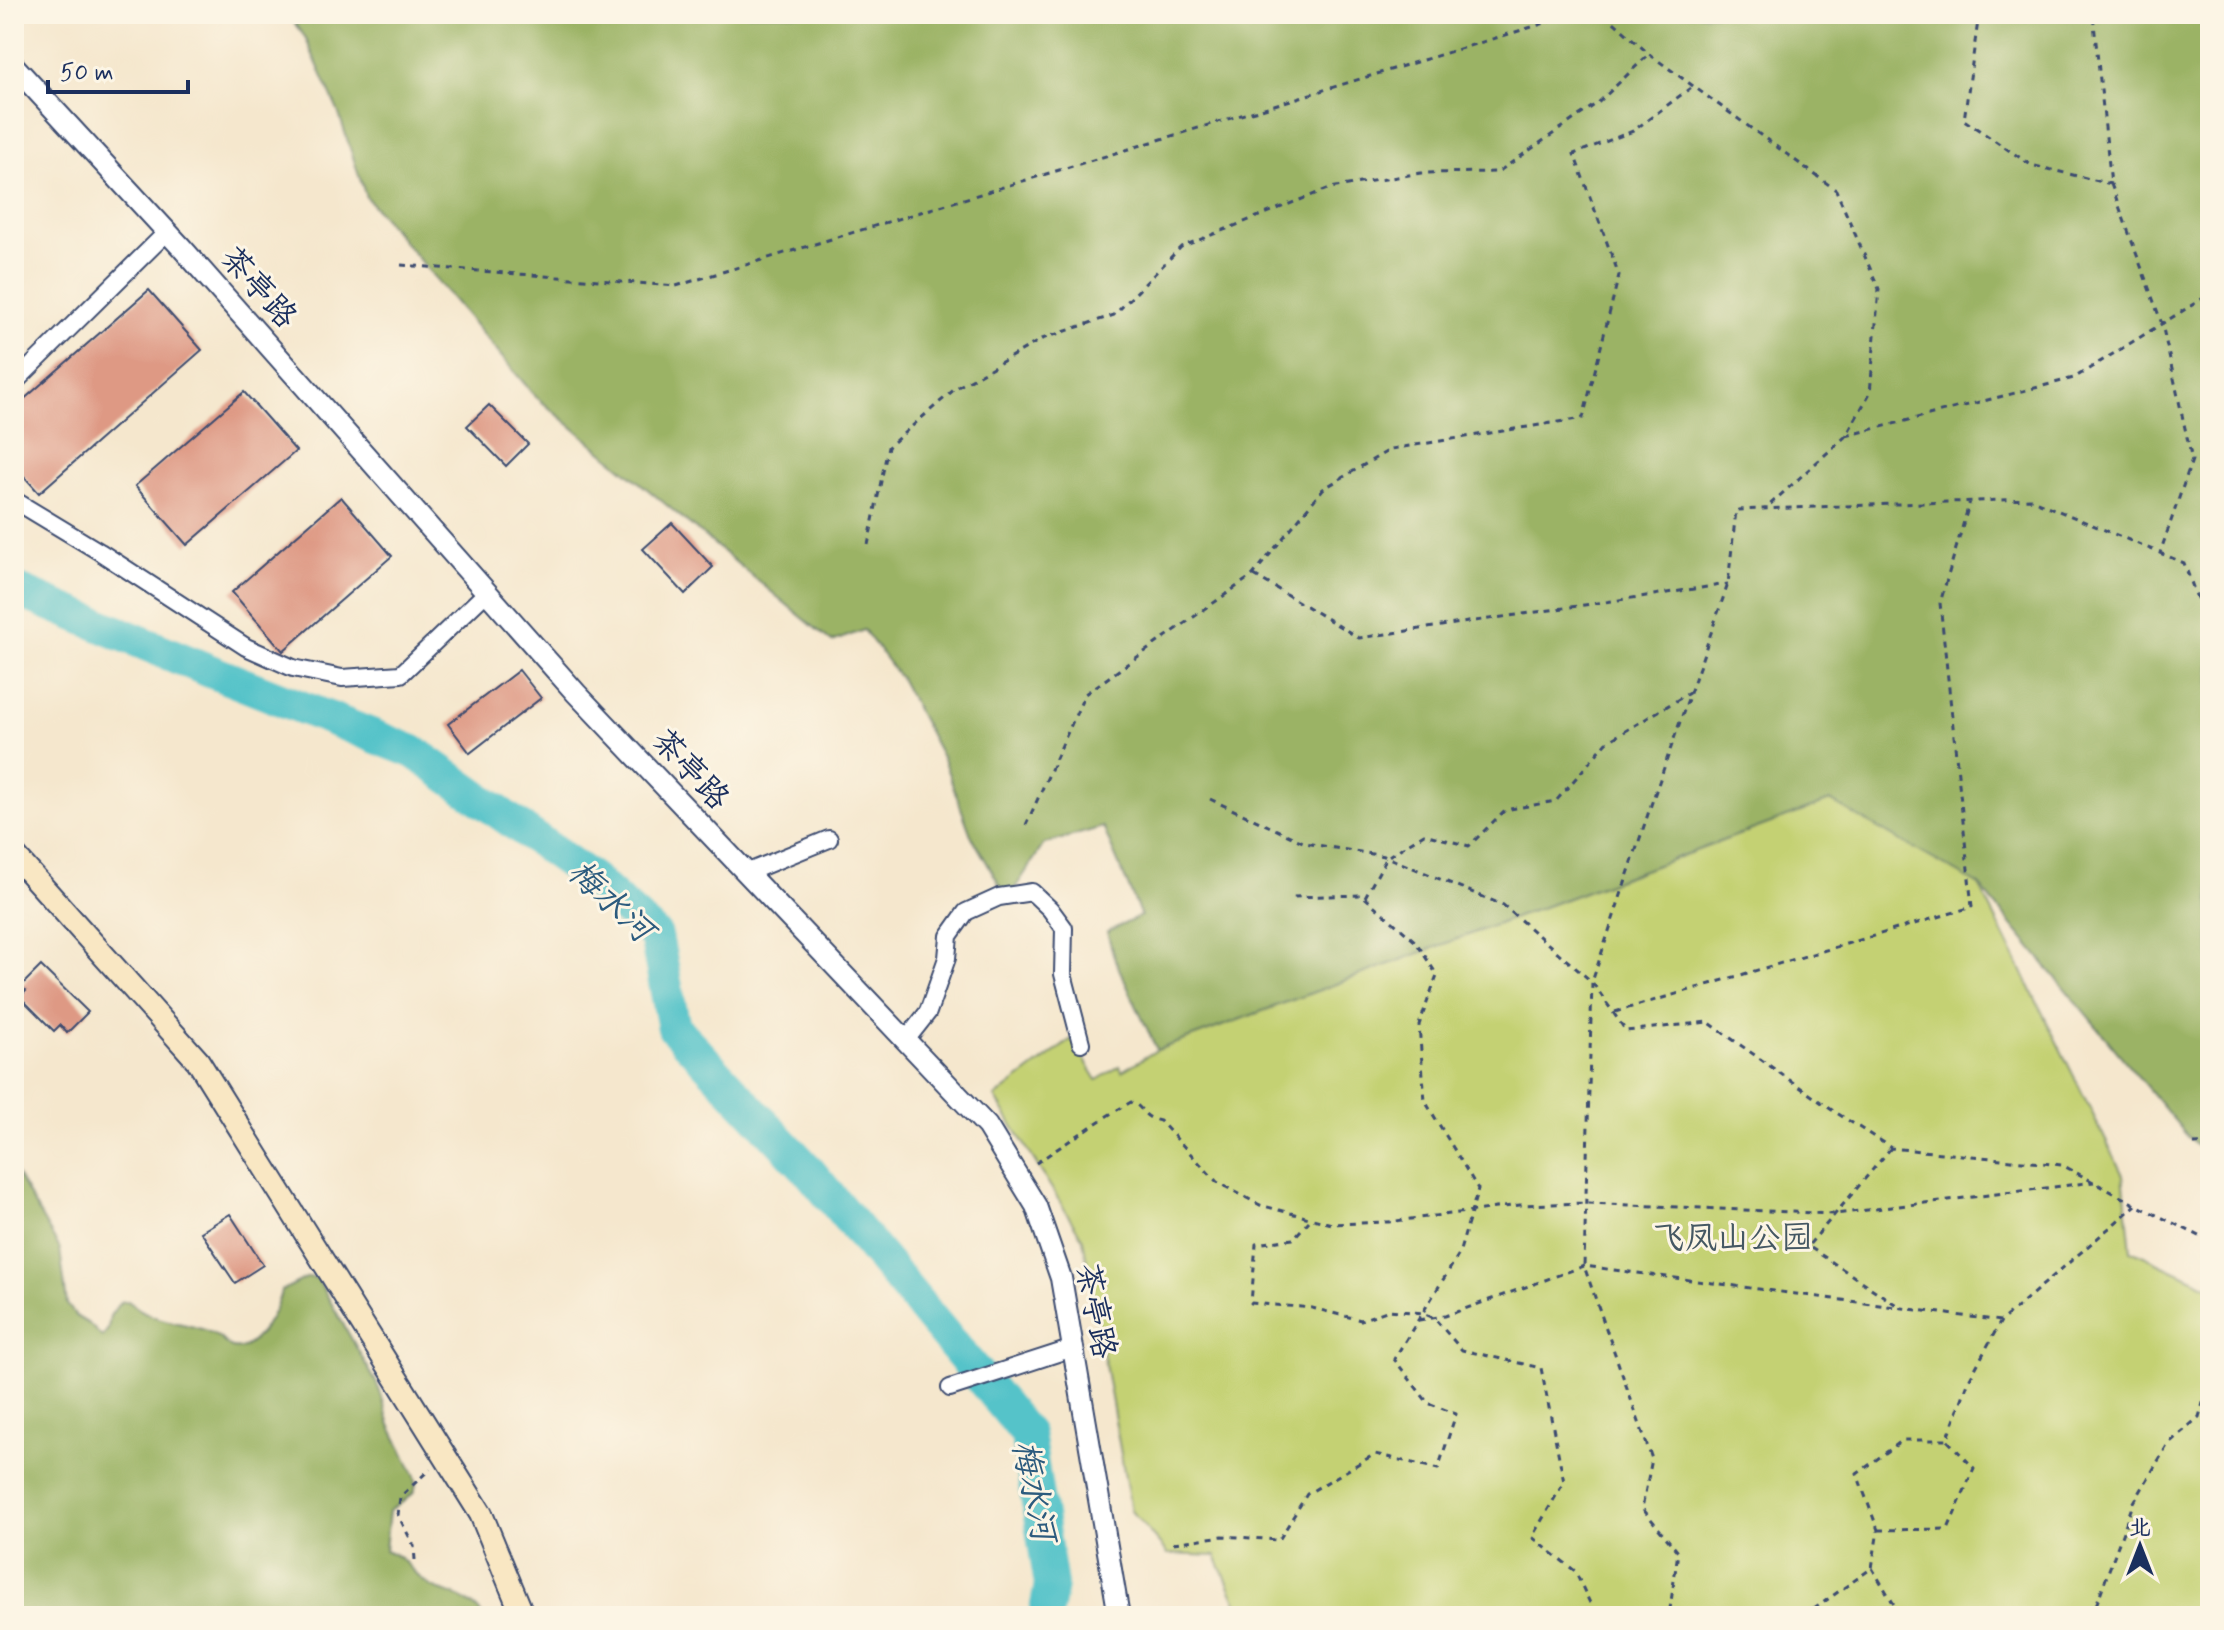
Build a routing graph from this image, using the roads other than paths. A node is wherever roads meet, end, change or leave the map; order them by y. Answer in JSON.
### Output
{"nodes":[{"id":1,"x":14,"y":66,"type":"edge"},
{"id":2,"x":167,"y":232,"type":"junction"},
{"id":3,"x":14,"y":383,"type":"edge"},
{"id":4,"x":14,"y":500,"type":"edge"},
{"id":5,"x":487,"y":592,"type":"junction"},
{"id":6,"x":829,"y":839,"type":"dead end"},
{"id":7,"x":14,"y":855,"type":"edge"},
{"id":8,"x":746,"y":873,"type":"junction"},
{"id":9,"x":906,"y":1040,"type":"junction"},
{"id":10,"x":1081,"y":1043,"type":"dead end"},
{"id":11,"x":1073,"y":1348,"type":"junction"},
{"id":12,"x":950,"y":1388,"type":"dead end"},
{"id":13,"x":523,"y":1616,"type":"edge"},
{"id":14,"x":1119,"y":1616,"type":"edge"}],
"edges":[{"from":1,"to":2,"type":"street","name":"茶亭路"},
{"from":2,"to":3,"type":"street"},
{"from":2,"to":5,"type":"street","name":"茶亭路"},
{"from":4,"to":5,"type":"street"},
{"from":5,"to":8,"type":"street","name":"茶亭路"},
{"from":6,"to":8,"type":"street"},
{"from":7,"to":13,"type":"main road"},
{"from":8,"to":9,"type":"street","name":"茶亭路"},
{"from":9,"to":10,"type":"street"},
{"from":9,"to":11,"type":"street","name":"茶亭路"},
{"from":11,"to":12,"type":"street"},
{"from":11,"to":14,"type":"street","name":"茶亭路"}]}
